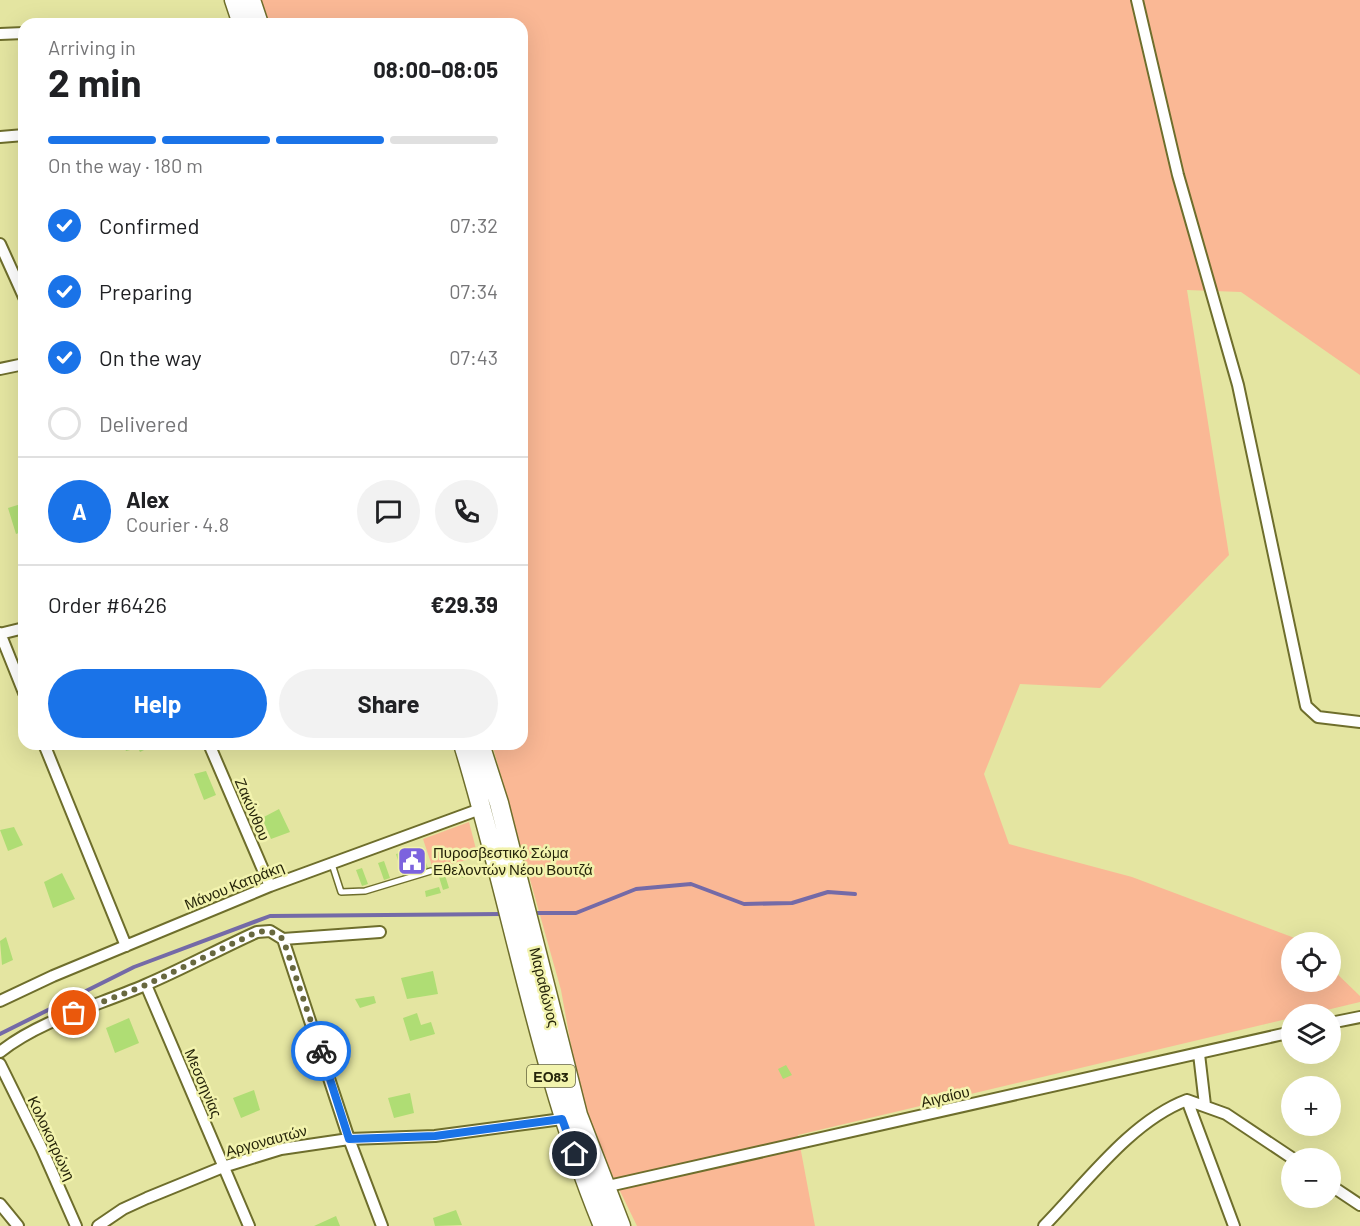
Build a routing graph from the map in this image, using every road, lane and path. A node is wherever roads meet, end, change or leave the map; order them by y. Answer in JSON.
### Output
{"nodes":[{"id":1,"x":234,"y":0,"type":"edge"},
{"id":2,"x":251,"y":0,"type":"edge"},
{"id":3,"x":1137,"y":0,"type":"edge"},
{"id":4,"x":240,"y":18,"type":"edge"},
{"id":5,"x":257,"y":18,"type":"edge"},
{"id":6,"x":18,"y":33,"type":"edge"},
{"id":7,"x":0,"y":34,"type":"edge"},
{"id":8,"x":18,"y":136,"type":"edge"},
{"id":9,"x":0,"y":137,"type":"edge"},
{"id":10,"x":0,"y":244,"type":"edge"},
{"id":11,"x":18,"y":284,"type":"edge"},
{"id":12,"x":18,"y":365,"type":"edge"},
{"id":13,"x":0,"y":369,"type":"edge"},
{"id":14,"x":18,"y":630,"type":"edge"},
{"id":15,"x":0,"y":634,"type":"edge"},
{"id":16,"x":18,"y":678,"type":"edge"},
{"id":17,"x":1360,"y":722,"type":"edge"},
{"id":18,"x":46,"y":750,"type":"edge"},
{"id":19,"x":212,"y":750,"type":"edge"},
{"id":20,"x":465,"y":750,"type":"edge"},
{"id":21,"x":481,"y":750,"type":"edge"},
{"id":22,"x":483,"y":808,"type":"junction"},
{"id":23,"x":332,"y":862,"type":"junction"},
{"id":24,"x":431,"y":871,"type":"dead end"},
{"id":25,"x":270,"y":886,"type":"junction"},
{"id":26,"x":516,"y":904,"type":"junction"},
{"id":27,"x":521,"y":923,"type":"junction"},
{"id":28,"x":380,"y":932,"type":"dead end"},
{"id":29,"x":283,"y":939,"type":"junction"},
{"id":30,"x":126,"y":946,"type":"junction"},
{"id":31,"x":146,"y":985,"type":"junction"},
{"id":32,"x":0,"y":1001,"type":"edge"},
{"id":33,"x":1360,"y":1017,"type":"edge"},
{"id":34,"x":1341,"y":1021,"type":"edge"},
{"id":35,"x":1281,"y":1035,"type":"edge"},
{"id":36,"x":0,"y":1052,"type":"edge"},
{"id":37,"x":1199,"y":1054,"type":"junction"},
{"id":38,"x":0,"y":1064,"type":"edge"},
{"id":39,"x":1187,"y":1100,"type":"junction"},
{"id":40,"x":1205,"y":1105,"type":"junction"},
{"id":41,"x":562,"y":1119,"type":"junction"},
{"id":42,"x":349,"y":1139,"type":"junction"},
{"id":43,"x":1281,"y":1151,"type":"edge"},
{"id":44,"x":223,"y":1167,"type":"junction"},
{"id":45,"x":604,"y":1187,"type":"junction"},
{"id":46,"x":1341,"y":1192,"type":"edge"},
{"id":47,"x":0,"y":1204,"type":"edge"},
{"id":48,"x":1360,"y":1205,"type":"edge"},
{"id":49,"x":18,"y":1226,"type":"edge"},
{"id":50,"x":76,"y":1226,"type":"edge"},
{"id":51,"x":98,"y":1226,"type":"edge"},
{"id":52,"x":249,"y":1226,"type":"edge"},
{"id":53,"x":382,"y":1226,"type":"edge"},
{"id":54,"x":603,"y":1226,"type":"edge"},
{"id":55,"x":621,"y":1226,"type":"edge"},
{"id":56,"x":1044,"y":1226,"type":"edge"},
{"id":57,"x":1234,"y":1226,"type":"edge"}],
"edges":[{"from":1,"to":4,"type":"main road"},
{"from":2,"to":5,"type":"main road"},
{"from":3,"to":17,"type":"street"},
{"from":6,"to":7,"type":"street"},
{"from":8,"to":9,"type":"street"},
{"from":10,"to":11,"type":"street"},
{"from":12,"to":13,"type":"street"},
{"from":14,"to":15,"type":"street"},
{"from":15,"to":16,"type":"street"},
{"from":18,"to":30,"type":"street"},
{"from":19,"to":25,"type":"street","name":"Ζακύνθου"},
{"from":20,"to":22,"type":"main road","name":"Μαραθώνος","number":"ΕΟ83"},
{"from":21,"to":26,"type":"main road","name":"Μαραθώνος","number":"ΕΟ83"},
{"from":22,"to":23,"type":"street","name":"Μάνου Κατράκη"},
{"from":22,"to":26,"type":"main road","name":"Μαραθώνος","number":"ΕΟ83"},
{"from":23,"to":24,"type":"lane"},
{"from":23,"to":25,"type":"street","name":"Μάνου Κατράκη"},
{"from":25,"to":30,"type":"street","name":"Μάνου Κατράκη"},
{"from":26,"to":27,"type":"main road","name":"Μαραθώνος","number":"ΕΟ83"},
{"from":27,"to":41,"type":"main road","name":"Μαραθώνος","number":"ΕΟ83"},
{"from":27,"to":45,"type":"main road","name":"Μαραθώνος","number":"ΕΟ83"},
{"from":28,"to":29,"type":"street"},
{"from":29,"to":31,"type":"street"},
{"from":29,"to":42,"type":"street"},
{"from":30,"to":32,"type":"street","name":"Μάνου Κατράκη"},
{"from":31,"to":36,"type":"street"},
{"from":31,"to":44,"type":"street","name":"Μεσσηνίας"},
{"from":33,"to":34,"type":"street"},
{"from":35,"to":37,"type":"street","name":"Αιγαίου"},
{"from":37,"to":40,"type":"street"},
{"from":37,"to":45,"type":"street","name":"Αιγαίου"},
{"from":38,"to":50,"type":"street","name":"Κολοκοτρώνη"},
{"from":39,"to":40,"type":"street"},
{"from":39,"to":56,"type":"street"},
{"from":39,"to":57,"type":"street"},
{"from":40,"to":43,"type":"street"},
{"from":41,"to":42,"type":"street","name":"Αργοναυτών"},
{"from":41,"to":54,"type":"main road","name":"Μαραθώνος","number":"ΕΟ83"},
{"from":42,"to":44,"type":"street","name":"Αργοναυτών"},
{"from":42,"to":53,"type":"street"},
{"from":44,"to":51,"type":"street","name":"Αργοναυτών"},
{"from":44,"to":52,"type":"street","name":"Μεσσηνίας"},
{"from":45,"to":55,"type":"main road","name":"Μαραθώνος","number":"ΕΟ83"},
{"from":46,"to":48,"type":"street"},
{"from":47,"to":49,"type":"street"}]}
